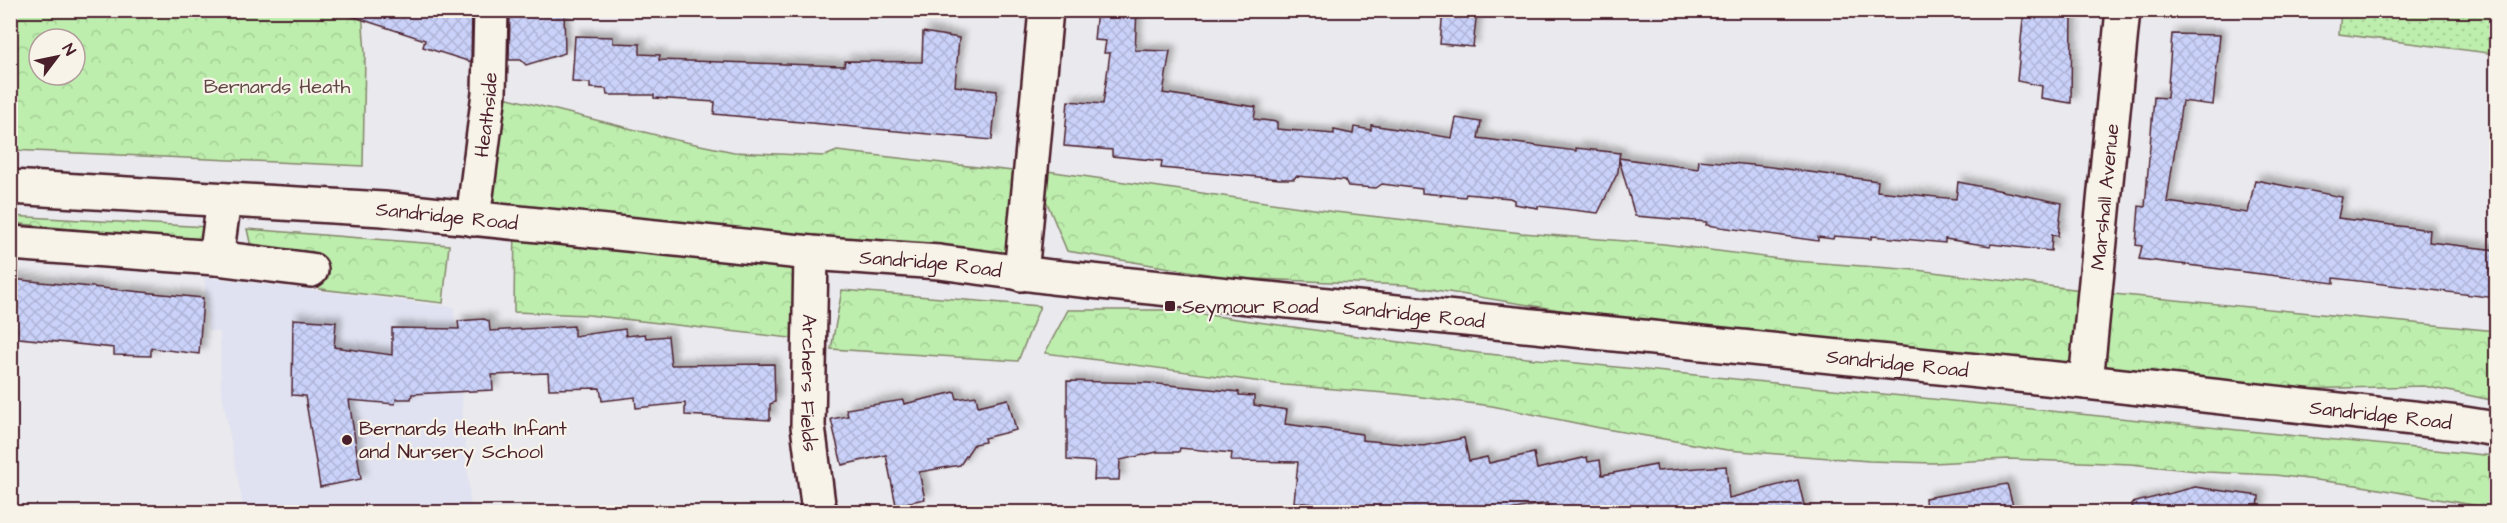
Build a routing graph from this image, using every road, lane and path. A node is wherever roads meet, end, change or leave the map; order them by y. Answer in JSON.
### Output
{"nodes":[{"id":1,"x":491,"y":10,"type":"edge"},
{"id":2,"x":1047,"y":10,"type":"edge"},
{"id":3,"x":2123,"y":10,"type":"edge"},
{"id":4,"x":10,"y":187,"type":"edge"},
{"id":5,"x":224,"y":201,"type":"junction"},
{"id":6,"x":473,"y":219,"type":"junction"},
{"id":7,"x":10,"y":243,"type":"edge"},
{"id":8,"x":811,"y":253,"type":"junction"},
{"id":9,"x":216,"y":258,"type":"junction"},
{"id":10,"x":311,"y":270,"type":"dead end"},
{"id":11,"x":1021,"y":274,"type":"junction"},
{"id":12,"x":2085,"y":382,"type":"junction"},
{"id":13,"x":2496,"y":429,"type":"edge"},
{"id":14,"x":819,"y":513,"type":"edge"}],
"edges":[{"from":1,"to":6,"type":"main road","name":"Heathside"},
{"from":2,"to":11,"type":"main road"},
{"from":3,"to":12,"type":"main road","name":"Marshall Avenue"},
{"from":4,"to":5,"type":"main road","name":"Sandridge Road"},
{"from":5,"to":6,"type":"main road","name":"Sandridge Road"},
{"from":5,"to":9,"type":"main road"},
{"from":6,"to":8,"type":"main road","name":"Sandridge Road"},
{"from":7,"to":9,"type":"main road"},
{"from":8,"to":11,"type":"main road","name":"Sandridge Road"},
{"from":8,"to":14,"type":"main road","name":"Archers Fields"},
{"from":9,"to":10,"type":"main road"},
{"from":11,"to":12,"type":"main road","name":"Sandridge Road"},
{"from":12,"to":13,"type":"main road","name":"Sandridge Road"}]}
